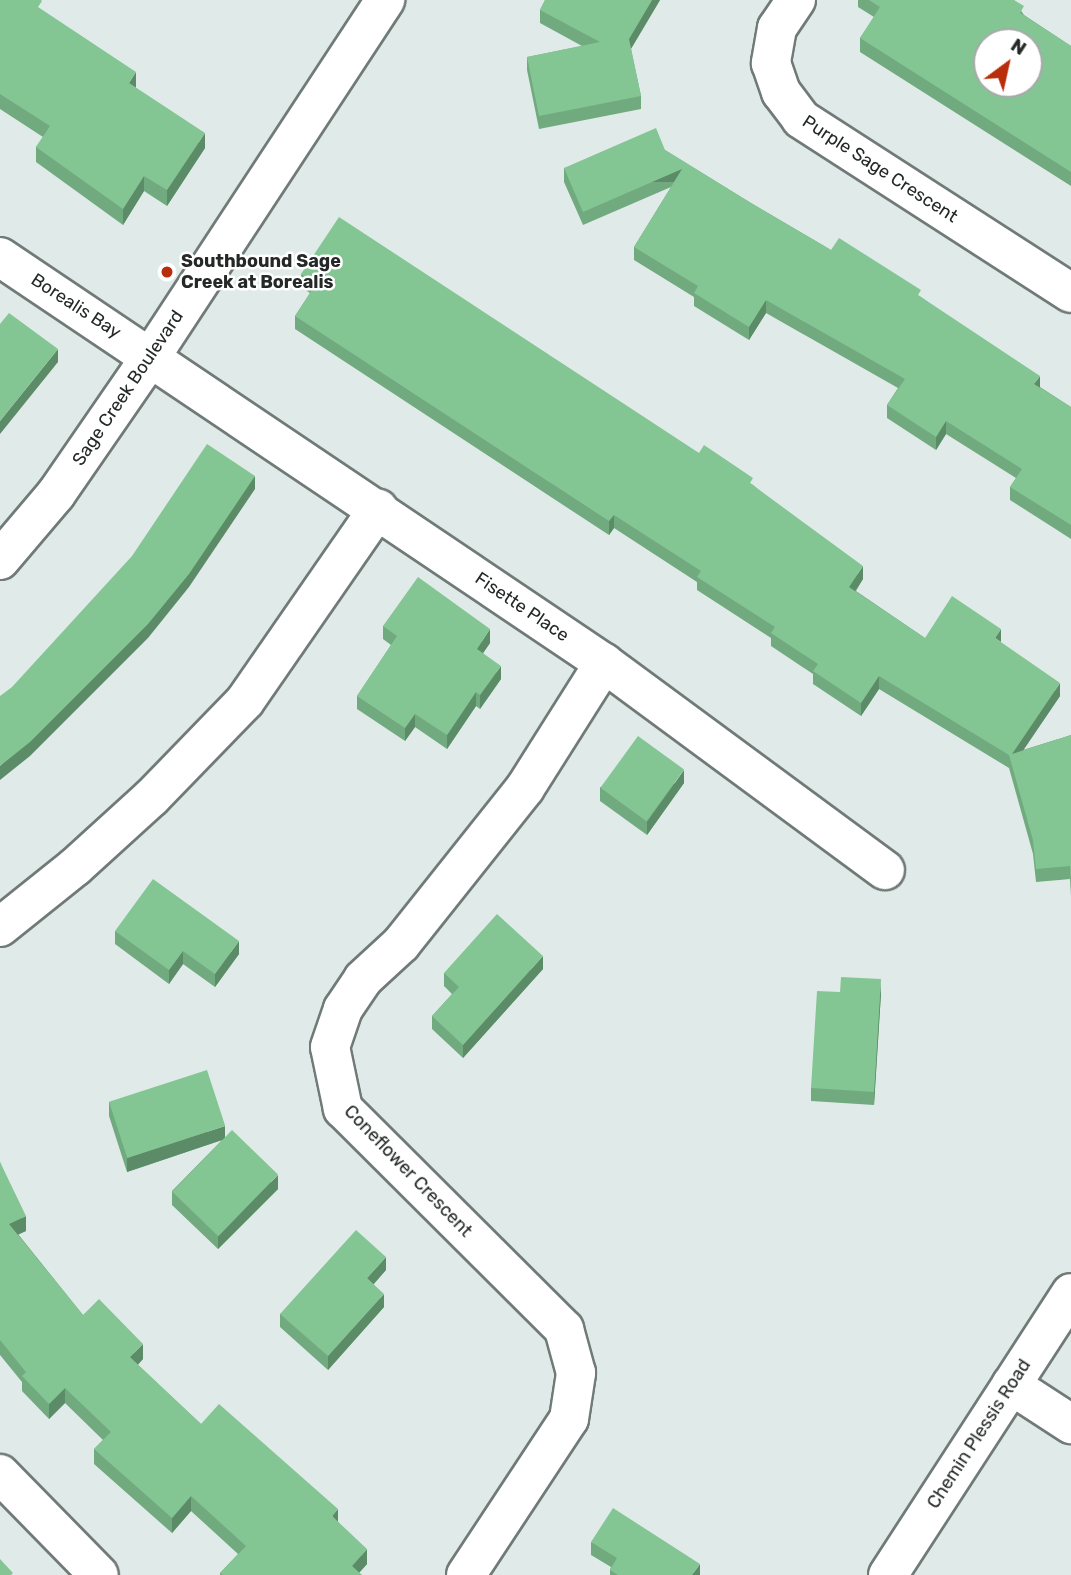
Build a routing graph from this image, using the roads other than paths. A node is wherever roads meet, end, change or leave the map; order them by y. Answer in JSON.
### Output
{"nodes":[{"id":1,"x":385,"y":0,"type":"edge"},
{"id":2,"x":796,"y":0,"type":"edge"},
{"id":3,"x":0,"y":257,"type":"edge"},
{"id":4,"x":1071,"y":293,"type":"edge"},
{"id":5,"x":152,"y":355,"type":"junction"},
{"id":6,"x":378,"y":509,"type":"junction"},
{"id":7,"x":0,"y":560,"type":"edge"},
{"id":8,"x":604,"y":663,"type":"junction"},
{"id":9,"x":885,"y":870,"type":"dead end"},
{"id":10,"x":0,"y":927,"type":"edge"},
{"id":11,"x":1071,"y":1293,"type":"edge"},
{"id":12,"x":1011,"y":1385,"type":"junction"},
{"id":13,"x":1071,"y":1424,"type":"edge"},
{"id":14,"x":0,"y":1474,"type":"edge"},
{"id":15,"x":99,"y":1575,"type":"edge"},
{"id":16,"x":466,"y":1575,"type":"edge"},
{"id":17,"x":888,"y":1575,"type":"edge"}],
"edges":[{"from":1,"to":5,"type":"street","name":"Sage Creek Boulevard"},
{"from":2,"to":4,"type":"street","name":"Purple Sage Crescent"},
{"from":3,"to":5,"type":"street","name":"Borealis Bay"},
{"from":5,"to":6,"type":"street","name":"Fisette Place"},
{"from":5,"to":7,"type":"street","name":"Sage Creek Boulevard"},
{"from":6,"to":8,"type":"street","name":"Fisette Place"},
{"from":6,"to":10,"type":"street"},
{"from":8,"to":9,"type":"street","name":"Fisette Place"},
{"from":8,"to":16,"type":"street","name":"Coneflower Crescent"},
{"from":11,"to":12,"type":"street","name":"Chemin Plessis Road"},
{"from":12,"to":13,"type":"street"},
{"from":12,"to":17,"type":"street","name":"Chemin Plessis Road"},
{"from":14,"to":15,"type":"street"}]}
